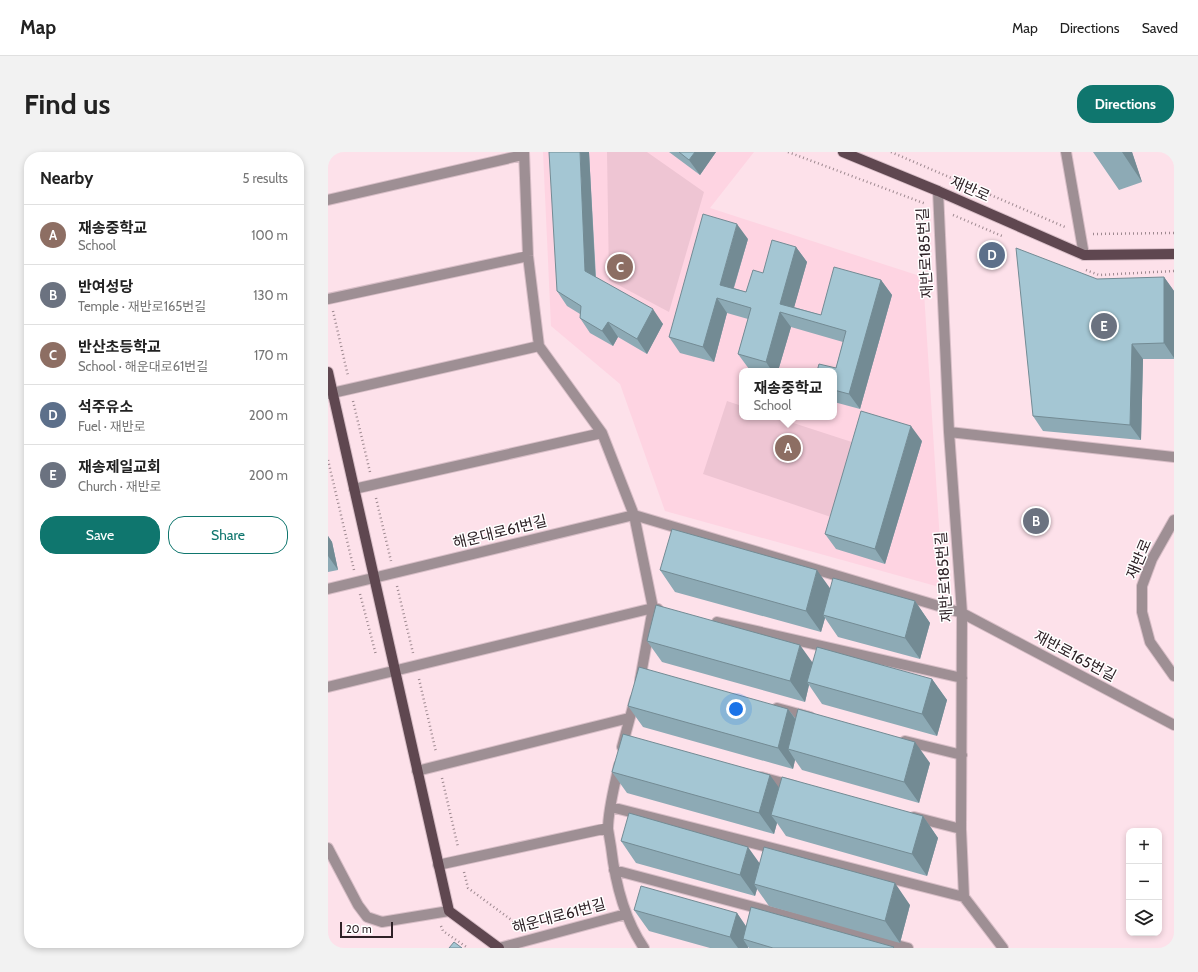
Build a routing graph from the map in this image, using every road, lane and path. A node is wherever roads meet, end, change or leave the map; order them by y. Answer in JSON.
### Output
{"nodes":[{"id":1,"x":843,"y":152,"type":"edge"},
{"id":2,"x":891,"y":152,"type":"edge"},
{"id":3,"x":1066,"y":152,"type":"edge"},
{"id":4,"x":524,"y":154,"type":"edge"},
{"id":5,"x":938,"y":191,"type":"junction"},
{"id":6,"x":328,"y":200,"type":"edge"},
{"id":7,"x":1174,"y":233,"type":"edge"},
{"id":8,"x":1080,"y":234,"type":"junction"},
{"id":9,"x":1174,"y":254,"type":"edge"},
{"id":10,"x":1084,"y":255,"type":"junction"},
{"id":11,"x":528,"y":256,"type":"junction"},
{"id":12,"x":329,"y":299,"type":"edge"},
{"id":13,"x":539,"y":346,"type":"junction"},
{"id":14,"x":328,"y":372,"type":"edge"},
{"id":15,"x":351,"y":389,"type":"junction"},
{"id":16,"x":330,"y":393,"type":"edge"},
{"id":17,"x":949,"y":432,"type":"junction"},
{"id":18,"x":602,"y":433,"type":"junction"},
{"id":19,"x":1174,"y":457,"type":"edge"},
{"id":20,"x":328,"y":460,"type":"edge"},
{"id":21,"x":373,"y":485,"type":"junction"},
{"id":22,"x":354,"y":489,"type":"junction"},
{"id":23,"x":634,"y":516,"type":"junction"},
{"id":24,"x":1174,"y":520,"type":"edge"},
{"id":25,"x":394,"y":573,"type":"junction"},
{"id":26,"x":374,"y":578,"type":"junction"},
{"id":27,"x":356,"y":582,"type":"junction"},
{"id":28,"x":328,"y":589,"type":"edge"},
{"id":29,"x":653,"y":608,"type":"junction"},
{"id":30,"x":668,"y":611,"type":"edge"},
{"id":31,"x":962,"y":613,"type":"junction"},
{"id":32,"x":707,"y":620,"type":"edge"},
{"id":33,"x":416,"y":666,"type":"junction"},
{"id":34,"x":395,"y":671,"type":"junction"},
{"id":35,"x":381,"y":674,"type":"junction"},
{"id":36,"x":1174,"y":676,"type":"edge"},
{"id":37,"x":962,"y":678,"type":"junction"},
{"id":38,"x":328,"y":687,"type":"edge"},
{"id":39,"x":770,"y":706,"type":"edge"},
{"id":40,"x":629,"y":718,"type":"junction"},
{"id":41,"x":816,"y":718,"type":"edge"},
{"id":42,"x":1174,"y":725,"type":"edge"},
{"id":43,"x":893,"y":738,"type":"edge"},
{"id":44,"x":623,"y":741,"type":"junction"},
{"id":45,"x":635,"y":744,"type":"edge"},
{"id":46,"x":962,"y":755,"type":"junction"},
{"id":47,"x":439,"y":766,"type":"junction"},
{"id":48,"x":417,"y":771,"type":"junction"},
{"id":49,"x":749,"y":774,"type":"edge"},
{"id":50,"x":802,"y":788,"type":"edge"},
{"id":51,"x":611,"y":807,"type":"junction"},
{"id":52,"x":908,"y":815,"type":"edge"},
{"id":53,"x":608,"y":828,"type":"junction"},
{"id":54,"x":961,"y":829,"type":"junction"},
{"id":55,"x":328,"y":848,"type":"edge"},
{"id":56,"x":461,"y":860,"type":"junction"},
{"id":57,"x":438,"y":866,"type":"junction"},
{"id":58,"x":614,"y":870,"type":"junction"},
{"id":59,"x":964,"y":897,"type":"junction"},
{"id":60,"x":449,"y":911,"type":"junction"},
{"id":61,"x":435,"y":914,"type":"junction"},
{"id":62,"x":626,"y":914,"type":"junction"},
{"id":63,"x":535,"y":938,"type":"junction"},
{"id":64,"x":468,"y":948,"type":"edge"},
{"id":65,"x":499,"y":948,"type":"edge"},
{"id":66,"x":644,"y":948,"type":"edge"},
{"id":67,"x":908,"y":948,"type":"edge"},
{"id":68,"x":1003,"y":948,"type":"edge"}],
"edges":[{"from":1,"to":5,"type":"main road","name":"재반로"},
{"from":2,"to":8,"type":"path"},
{"from":3,"to":8,"type":"street"},
{"from":4,"to":6,"type":"street"},
{"from":4,"to":11,"type":"street"},
{"from":5,"to":10,"type":"main road","name":"재반로"},
{"from":5,"to":17,"type":"street","name":"재반로185번길"},
{"from":7,"to":8,"type":"path"},
{"from":8,"to":10,"type":"street"},
{"from":9,"to":10,"type":"main road","name":"재반로"},
{"from":11,"to":12,"type":"street"},
{"from":11,"to":13,"type":"street"},
{"from":12,"to":15,"type":"path"},
{"from":13,"to":15,"type":"street"},
{"from":13,"to":18,"type":"street"},
{"from":14,"to":16,"type":"main road"},
{"from":15,"to":16,"type":"street"},
{"from":15,"to":21,"type":"path"},
{"from":16,"to":22,"type":"main road"},
{"from":17,"to":19,"type":"street"},
{"from":17,"to":31,"type":"street","name":"재반로185번길"},
{"from":18,"to":21,"type":"street"},
{"from":18,"to":23,"type":"street"},
{"from":20,"to":27,"type":"path"},
{"from":21,"to":22,"type":"street"},
{"from":21,"to":25,"type":"path"},
{"from":22,"to":26,"type":"main road"},
{"from":23,"to":25,"type":"street","name":"해운대로61번길"},
{"from":23,"to":29,"type":"street"},
{"from":23,"to":31,"type":"street","name":"재반로165번길"},
{"from":24,"to":36,"type":"street","name":"재반로"},
{"from":25,"to":26,"type":"street","name":"해운대로61번길"},
{"from":25,"to":33,"type":"path"},
{"from":26,"to":27,"type":"street","name":"해운대로61번길"},
{"from":26,"to":34,"type":"main road"},
{"from":27,"to":28,"type":"street","name":"해운대로61번길"},
{"from":27,"to":35,"type":"path"},
{"from":29,"to":30,"type":"street"},
{"from":29,"to":33,"type":"street"},
{"from":29,"to":40,"type":"street"},
{"from":31,"to":37,"type":"street","name":"재반로185번길"},
{"from":31,"to":42,"type":"street","name":"재반로165번길"},
{"from":32,"to":37,"type":"street"},
{"from":33,"to":34,"type":"street"},
{"from":33,"to":47,"type":"path"},
{"from":34,"to":35,"type":"street"},
{"from":34,"to":48,"type":"main road"},
{"from":35,"to":38,"type":"street"},
{"from":37,"to":46,"type":"street","name":"재반로185번길"},
{"from":39,"to":41,"type":"street"},
{"from":40,"to":44,"type":"street"},
{"from":40,"to":47,"type":"street"},
{"from":43,"to":46,"type":"street"},
{"from":44,"to":45,"type":"street"},
{"from":44,"to":51,"type":"street"},
{"from":46,"to":54,"type":"street","name":"재반로185번길"},
{"from":47,"to":48,"type":"street"},
{"from":47,"to":56,"type":"path"},
{"from":48,"to":57,"type":"main road"},
{"from":49,"to":50,"type":"street"},
{"from":51,"to":53,"type":"street"},
{"from":51,"to":59,"type":"street"},
{"from":52,"to":54,"type":"street"},
{"from":53,"to":56,"type":"street"},
{"from":53,"to":58,"type":"street"},
{"from":54,"to":59,"type":"street","name":"재반로185번길"},
{"from":55,"to":61,"type":"street"},
{"from":56,"to":57,"type":"street"},
{"from":56,"to":63,"type":"path"},
{"from":57,"to":60,"type":"main road"},
{"from":58,"to":62,"type":"street"},
{"from":58,"to":67,"type":"street"},
{"from":59,"to":68,"type":"street"},
{"from":60,"to":61,"type":"street"},
{"from":60,"to":65,"type":"main road","name":"해운대로61번길"},
{"from":61,"to":64,"type":"path"},
{"from":62,"to":63,"type":"street","name":"해운대로61번길"},
{"from":62,"to":66,"type":"street"},
{"from":63,"to":65,"type":"street","name":"해운대로61번길"}]}
